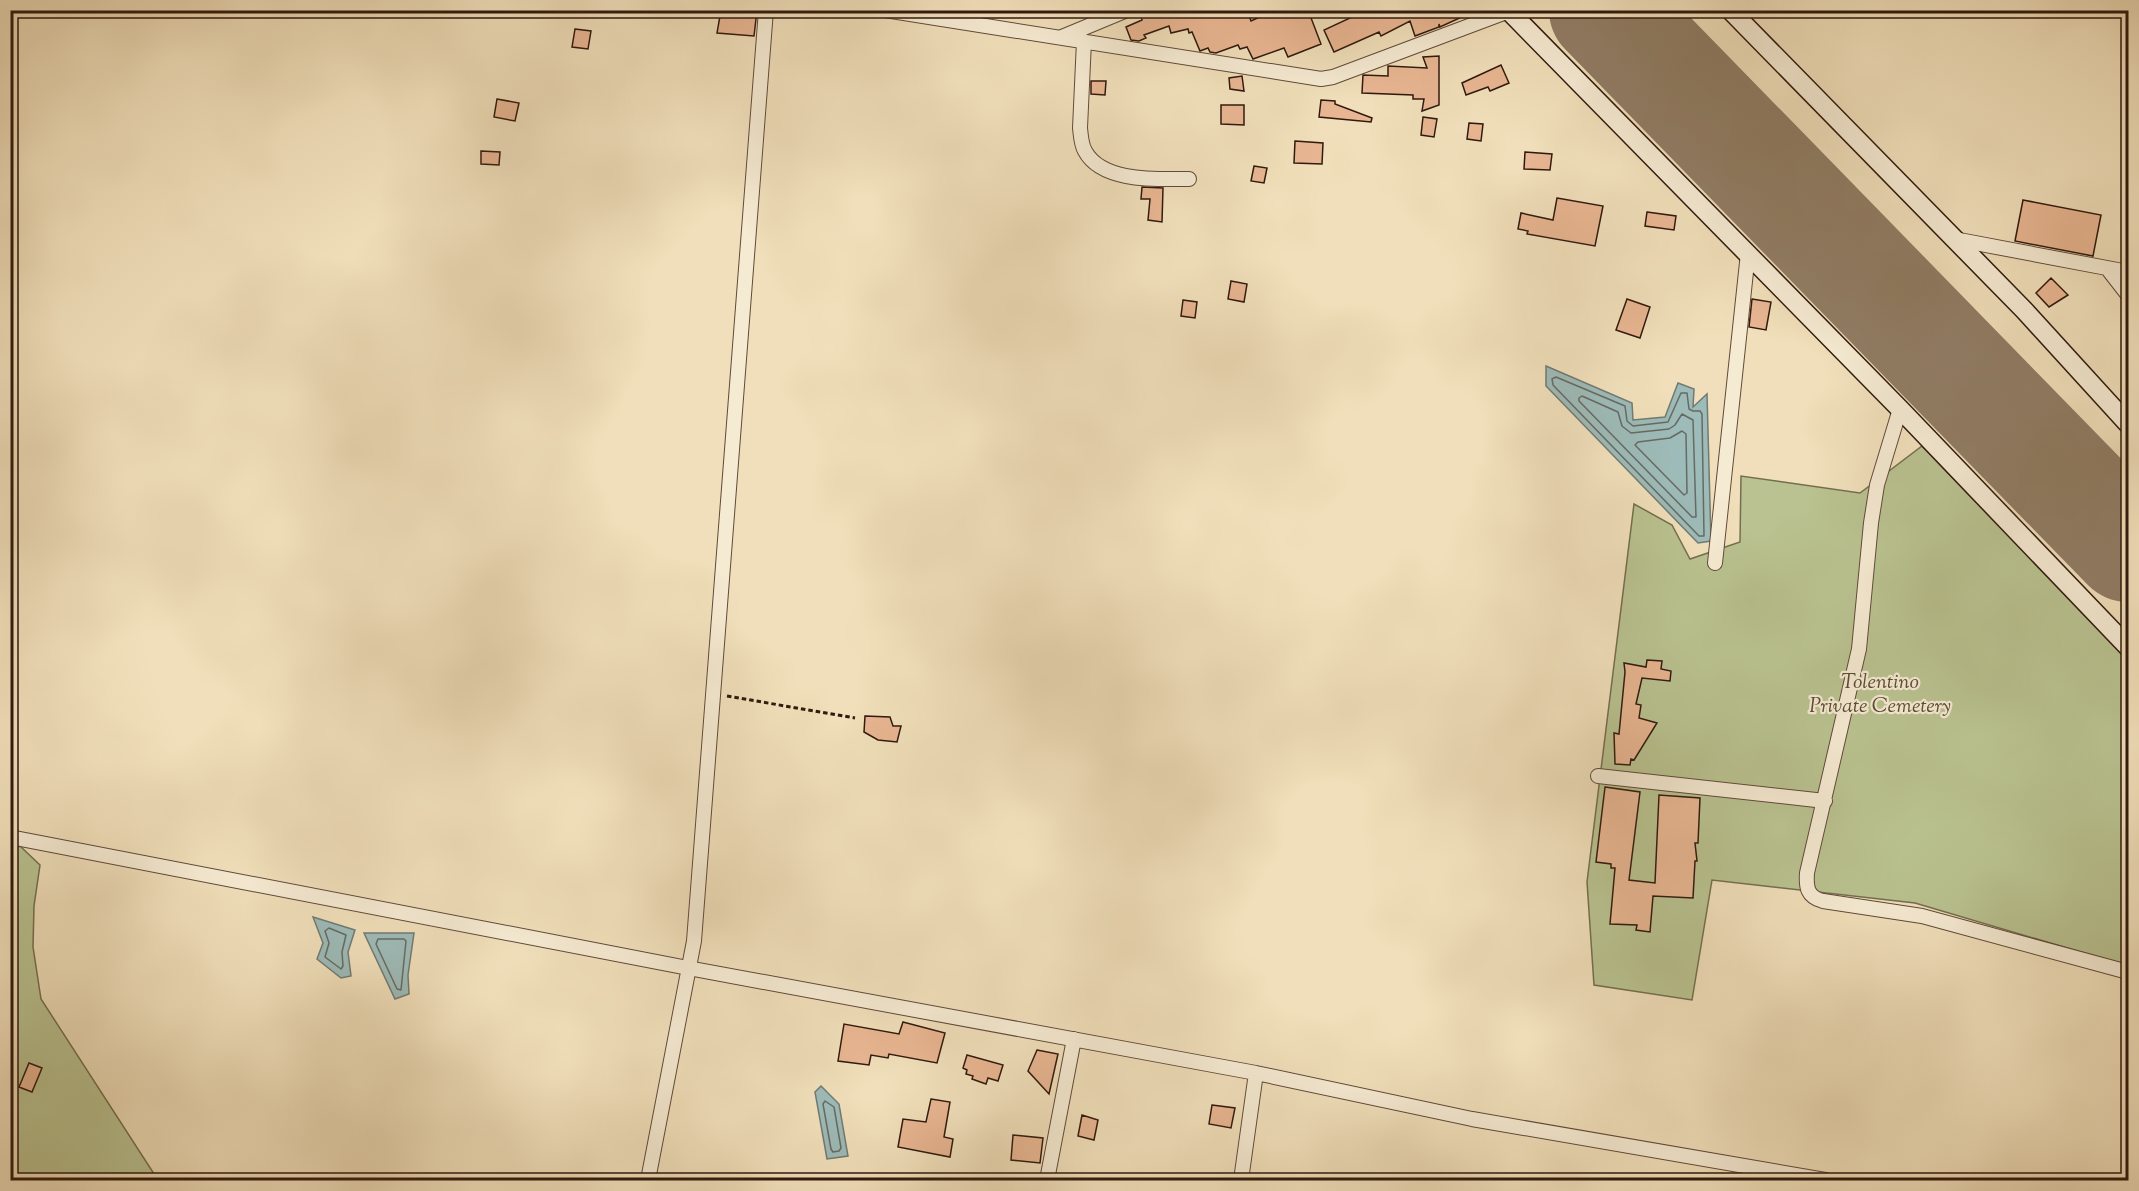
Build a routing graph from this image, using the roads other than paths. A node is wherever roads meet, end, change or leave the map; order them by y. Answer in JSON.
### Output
{"nodes":[{"id":1,"x":766,"y":10,"type":"edge"},
{"id":2,"x":885,"y":10,"type":"edge"},
{"id":3,"x":1127,"y":10,"type":"edge"},
{"id":4,"x":1730,"y":10,"type":"edge"},
{"id":5,"x":1509,"y":11,"type":"edge"},
{"id":6,"x":1061,"y":37,"type":"junction"},
{"id":7,"x":1084,"y":41,"type":"junction"},
{"id":8,"x":1189,"y":179,"type":"dead end"},
{"id":9,"x":1954,"y":239,"type":"junction"},
{"id":10,"x":1748,"y":253,"type":"junction"},
{"id":11,"x":2107,"y":268,"type":"junction"},
{"id":12,"x":2128,"y":272,"type":"edge"},
{"id":13,"x":2128,"y":296,"type":"edge"},
{"id":14,"x":1900,"y":409,"type":"junction"},
{"id":15,"x":2128,"y":424,"type":"edge"},
{"id":16,"x":1715,"y":563,"type":"dead end"},
{"id":17,"x":2128,"y":647,"type":"edge"},
{"id":18,"x":1598,"y":776,"type":"dead end"},
{"id":19,"x":1825,"y":801,"type":"junction"},
{"id":20,"x":10,"y":837,"type":"edge"},
{"id":21,"x":688,"y":968,"type":"junction"},
{"id":22,"x":2128,"y":972,"type":"edge"},
{"id":23,"x":1074,"y":1039,"type":"junction"},
{"id":24,"x":1256,"y":1073,"type":"junction"},
{"id":25,"x":648,"y":1180,"type":"edge"},
{"id":26,"x":1047,"y":1180,"type":"edge"},
{"id":27,"x":1240,"y":1180,"type":"edge"},
{"id":28,"x":1825,"y":1180,"type":"edge"}],
"edges":[{"from":1,"to":21,"type":"street"},
{"from":2,"to":6,"type":"street"},
{"from":3,"to":6,"type":"street"},
{"from":4,"to":9,"type":"street"},
{"from":5,"to":7,"type":"street"},
{"from":5,"to":10,"type":"street"},
{"from":6,"to":7,"type":"street"},
{"from":7,"to":8,"type":"street"},
{"from":9,"to":11,"type":"street"},
{"from":9,"to":15,"type":"street"},
{"from":10,"to":14,"type":"street"},
{"from":10,"to":16,"type":"street"},
{"from":11,"to":12,"type":"street"},
{"from":11,"to":13,"type":"street"},
{"from":14,"to":17,"type":"street"},
{"from":14,"to":19,"type":"street"},
{"from":18,"to":19,"type":"street"},
{"from":19,"to":22,"type":"street"},
{"from":20,"to":21,"type":"street"},
{"from":21,"to":23,"type":"street"},
{"from":21,"to":25,"type":"street"},
{"from":23,"to":24,"type":"street"},
{"from":23,"to":26,"type":"street"},
{"from":24,"to":27,"type":"street"},
{"from":24,"to":28,"type":"street"}]}
